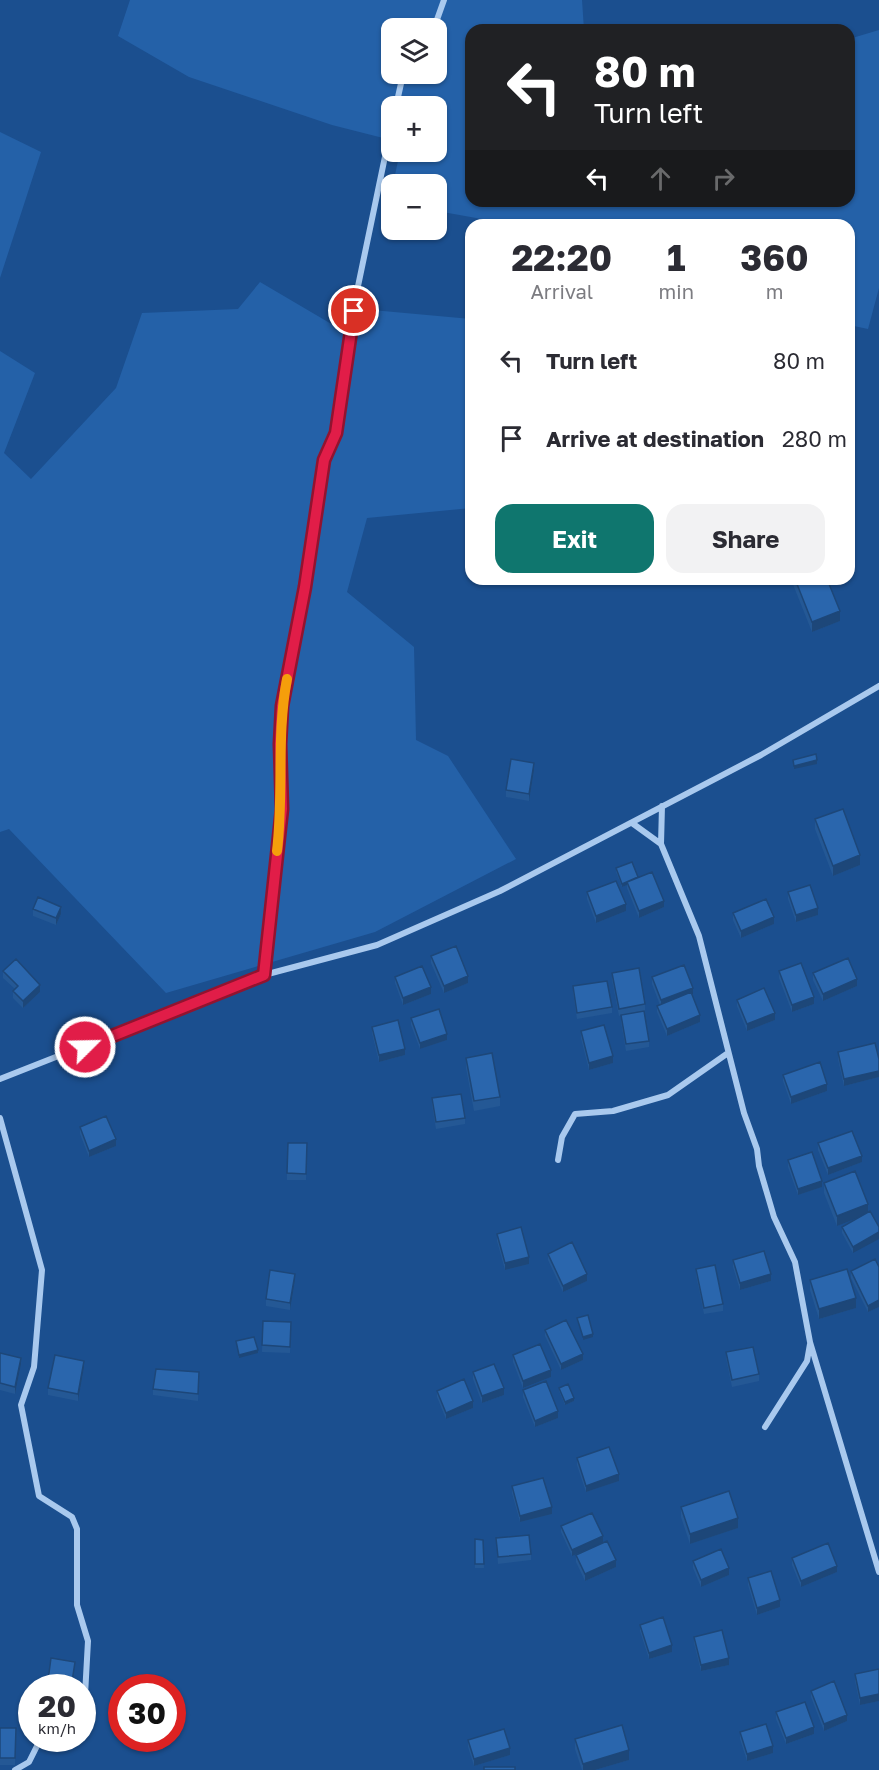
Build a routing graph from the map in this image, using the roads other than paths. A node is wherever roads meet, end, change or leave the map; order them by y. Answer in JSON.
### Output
{"nodes":[{"id":1,"x":444,"y":0,"type":"edge"},
{"id":2,"x":438,"y":18,"type":"edge"},
{"id":3,"x":384,"y":162,"type":"edge"},
{"id":4,"x":879,"y":686,"type":"edge"},
{"id":5,"x":662,"y":806,"type":"junction"},
{"id":6,"x":632,"y":823,"type":"junction"},
{"id":7,"x":661,"y":844,"type":"junction"},
{"id":8,"x":264,"y":975,"type":"junction"},
{"id":9,"x":728,"y":1053,"type":"junction"},
{"id":10,"x":0,"y":1079,"type":"edge"},
{"id":11,"x":0,"y":1118,"type":"edge"},
{"id":12,"x":558,"y":1160,"type":"dead end"},
{"id":13,"x":810,"y":1341,"type":"junction"},
{"id":14,"x":765,"y":1427,"type":"dead end"},
{"id":15,"x":879,"y":1572,"type":"edge"},
{"id":16,"x":85,"y":1674,"type":"edge"},
{"id":17,"x":34,"y":1752,"type":"edge"},
{"id":18,"x":15,"y":1770,"type":"edge"}],
"edges":[{"from":1,"to":2,"type":"street"},
{"from":3,"to":8,"type":"street"},
{"from":4,"to":5,"type":"street"},
{"from":5,"to":6,"type":"street"},
{"from":5,"to":7,"type":"street"},
{"from":6,"to":7,"type":"street"},
{"from":6,"to":8,"type":"street"},
{"from":7,"to":9,"type":"street"},
{"from":8,"to":10,"type":"street"},
{"from":9,"to":12,"type":"street"},
{"from":9,"to":13,"type":"street"},
{"from":11,"to":16,"type":"street"},
{"from":13,"to":14,"type":"street"},
{"from":13,"to":15,"type":"street"},
{"from":17,"to":18,"type":"street"}]}
